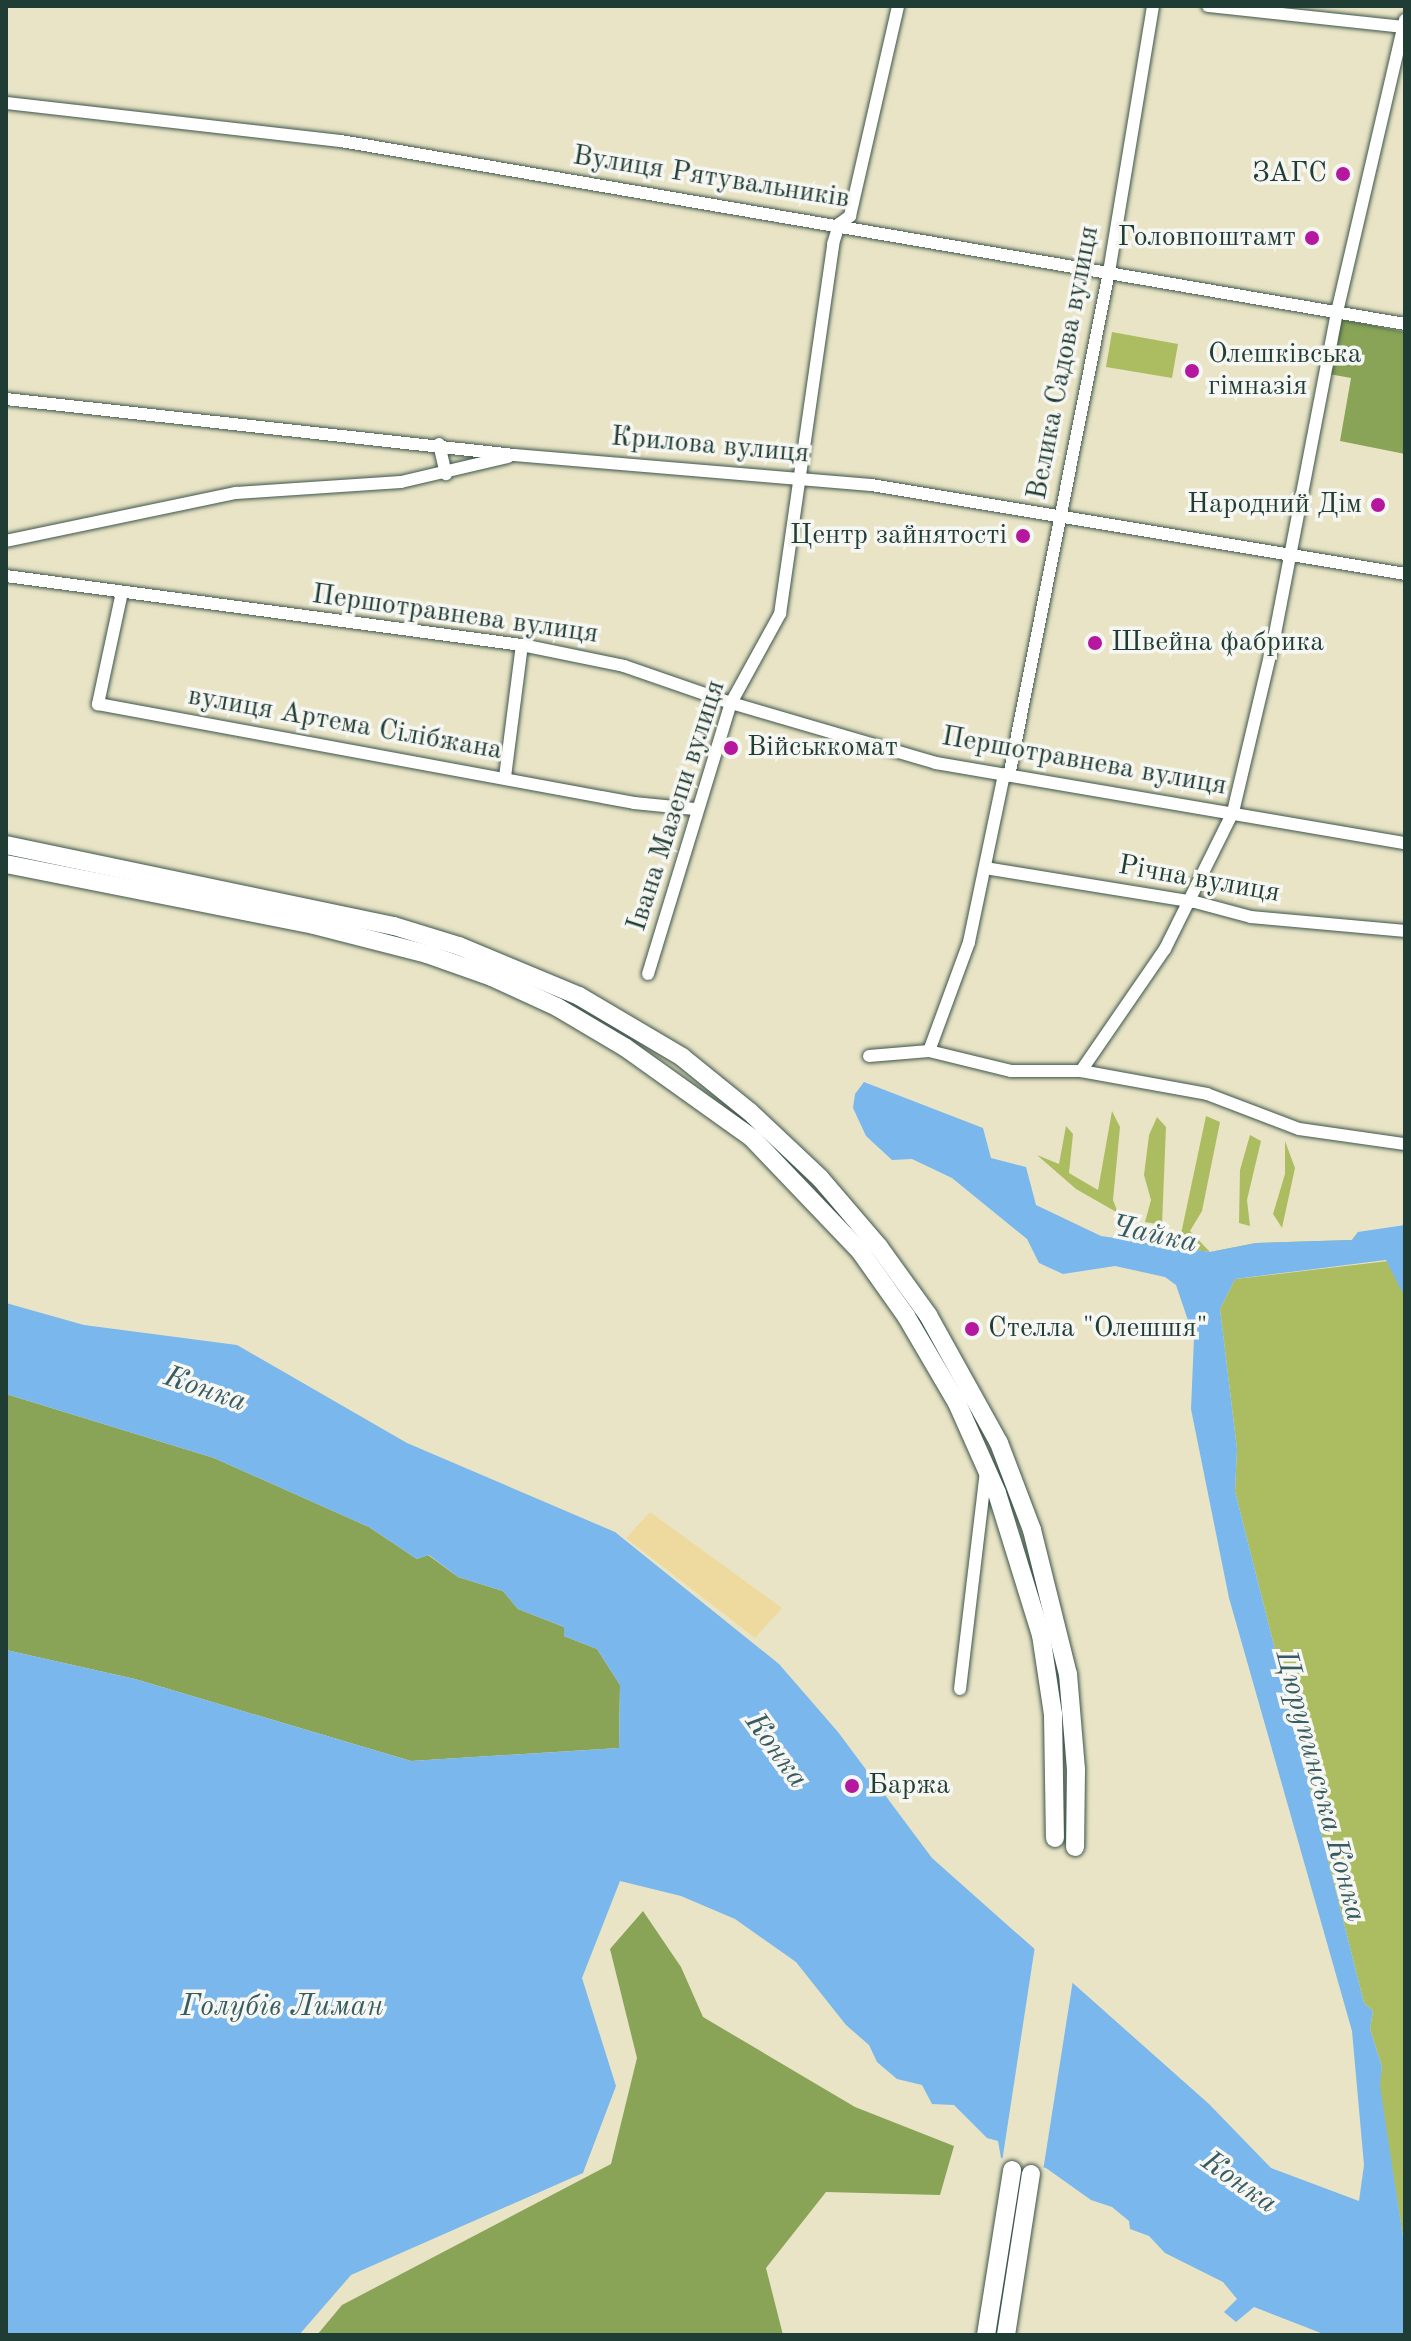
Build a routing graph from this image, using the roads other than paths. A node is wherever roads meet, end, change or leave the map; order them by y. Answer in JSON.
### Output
{"nodes":[{"id":1,"x":898,"y":6,"type":"edge"},
{"id":2,"x":1153,"y":6,"type":"edge"},
{"id":3,"x":1208,"y":6,"type":"edge"},
{"id":4,"x":1405,"y":25,"type":"edge"},
{"id":5,"x":6,"y":103,"type":"edge"},
{"id":6,"x":839,"y":224,"type":"junction"},
{"id":7,"x":1109,"y":272,"type":"junction"},
{"id":8,"x":1337,"y":312,"type":"junction"},
{"id":9,"x":1405,"y":324,"type":"edge"},
{"id":10,"x":6,"y":399,"type":"edge"},
{"id":11,"x":439,"y":444,"type":"junction"},
{"id":12,"x":514,"y":455,"type":"junction"},
{"id":13,"x":446,"y":474,"type":"junction"},
{"id":14,"x":802,"y":477,"type":"junction"},
{"id":15,"x":1058,"y":516,"type":"junction"},
{"id":16,"x":6,"y":541,"type":"edge"},
{"id":17,"x":1289,"y":553,"type":"junction"},
{"id":18,"x":1405,"y":574,"type":"edge"},
{"id":19,"x":6,"y":576,"type":"edge"},
{"id":20,"x":122,"y":592,"type":"junction"},
{"id":21,"x":522,"y":645,"type":"junction"},
{"id":22,"x":731,"y":703,"type":"junction"},
{"id":23,"x":1006,"y":776,"type":"junction"},
{"id":24,"x":505,"y":777,"type":"junction"},
{"id":25,"x":695,"y":809,"type":"junction"},
{"id":26,"x":1233,"y":812,"type":"junction"},
{"id":27,"x":1405,"y":843,"type":"edge"},
{"id":28,"x":6,"y":845,"type":"edge"},
{"id":29,"x":6,"y":864,"type":"edge"},
{"id":30,"x":985,"y":868,"type":"junction"},
{"id":31,"x":1191,"y":901,"type":"junction"},
{"id":32,"x":1405,"y":931,"type":"edge"},
{"id":33,"x":648,"y":974,"type":"dead end"},
{"id":34,"x":929,"y":1051,"type":"junction"},
{"id":35,"x":869,"y":1056,"type":"dead end"},
{"id":36,"x":1081,"y":1071,"type":"junction"},
{"id":37,"x":1405,"y":1144,"type":"edge"},
{"id":38,"x":987,"y":1469,"type":"junction"},
{"id":39,"x":960,"y":1689,"type":"dead end"},
{"id":40,"x":1055,"y":1838,"type":"dead end"},
{"id":41,"x":1075,"y":1847,"type":"dead end"},
{"id":42,"x":1012,"y":2170,"type":"dead end"},
{"id":43,"x":1031,"y":2174,"type":"dead end"},
{"id":44,"x":987,"y":2327,"type":"edge"},
{"id":45,"x":1007,"y":2331,"type":"edge"}],
"edges":[{"from":1,"to":6,"type":"street","name":"Івана Мазепи вулиця"},
{"from":2,"to":7,"type":"street","name":"Велика Садова вулиця"},
{"from":3,"to":4,"type":"street"},
{"from":4,"to":8,"type":"street"},
{"from":5,"to":6,"type":"street","name":"Вулиця Рятувальників"},
{"from":6,"to":7,"type":"street","name":"Вулиця Рятувальників"},
{"from":6,"to":14,"type":"street","name":"Івана Мазепи вулиця"},
{"from":7,"to":8,"type":"street","name":"Вулиця Рятувальників"},
{"from":7,"to":15,"type":"street","name":"Велика Садова вулиця"},
{"from":8,"to":9,"type":"street","name":"Вулиця Рятувальників"},
{"from":8,"to":17,"type":"street"},
{"from":10,"to":11,"type":"street","name":"Крилова вулиця"},
{"from":11,"to":12,"type":"street","name":"Крилова вулиця"},
{"from":11,"to":13,"type":"street"},
{"from":12,"to":13,"type":"street"},
{"from":12,"to":14,"type":"street","name":"Крилова вулиця"},
{"from":13,"to":16,"type":"street"},
{"from":14,"to":15,"type":"street","name":"Крилова вулиця"},
{"from":14,"to":22,"type":"street","name":"Івана Мазепи вулиця"},
{"from":15,"to":17,"type":"street","name":"Крилова вулиця"},
{"from":15,"to":23,"type":"street","name":"Велика Садова вулиця"},
{"from":17,"to":18,"type":"street","name":"Крилова вулиця"},
{"from":17,"to":26,"type":"street"},
{"from":19,"to":20,"type":"street","name":"Першотравнева вулиця"},
{"from":20,"to":21,"type":"street","name":"Першотравнева вулиця"},
{"from":20,"to":24,"type":"street","name":"вулиця Артема Сілібжана"},
{"from":21,"to":22,"type":"street","name":"Першотравнева вулиця"},
{"from":21,"to":24,"type":"street"},
{"from":22,"to":23,"type":"street","name":"Першотравнева вулиця"},
{"from":22,"to":25,"type":"street","name":"Івана Мазепи вулиця"},
{"from":23,"to":26,"type":"street","name":"Першотравнева вулиця"},
{"from":23,"to":30,"type":"street","name":"Велика Садова вулиця"},
{"from":24,"to":25,"type":"street","name":"вулиця Артема Сілібжана"},
{"from":25,"to":33,"type":"street","name":"Івана Мазепи вулиця"},
{"from":26,"to":27,"type":"street","name":"Першотравнева вулиця"},
{"from":26,"to":31,"type":"street"},
{"from":28,"to":41,"type":"highway"},
{"from":29,"to":38,"type":"highway"},
{"from":30,"to":31,"type":"street","name":"Річна вулиця"},
{"from":30,"to":34,"type":"street","name":"Велика Садова вулиця"},
{"from":31,"to":32,"type":"street","name":"Річна вулиця"},
{"from":31,"to":36,"type":"street"},
{"from":34,"to":35,"type":"street"},
{"from":34,"to":36,"type":"street"},
{"from":36,"to":37,"type":"street"},
{"from":38,"to":39,"type":"street"},
{"from":38,"to":40,"type":"highway"},
{"from":42,"to":44,"type":"highway"},
{"from":43,"to":45,"type":"highway"}]}
